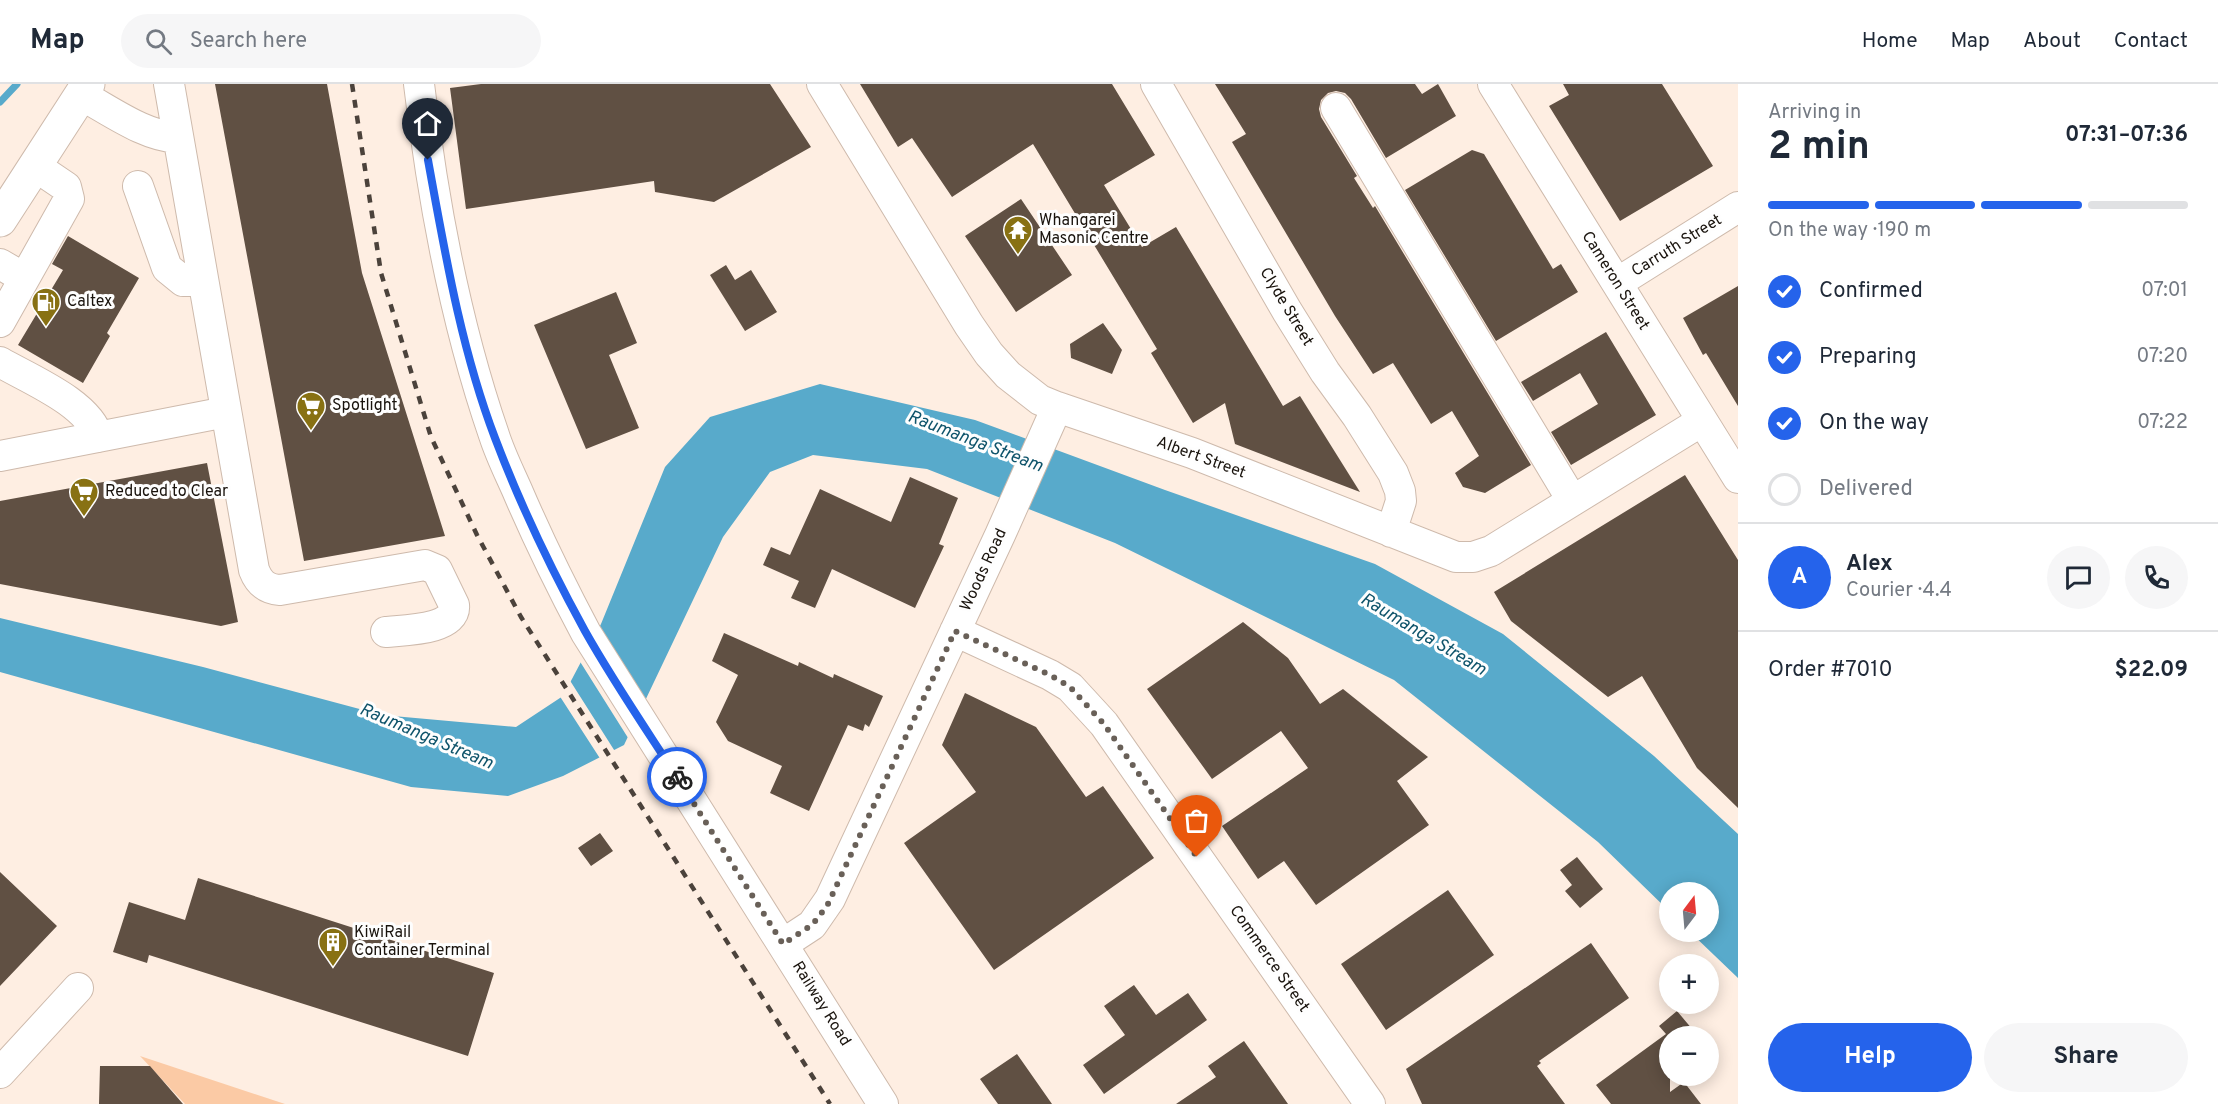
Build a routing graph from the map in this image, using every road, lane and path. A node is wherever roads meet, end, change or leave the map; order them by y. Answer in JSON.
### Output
{"nodes":[{"id":1,"x":169,"y":84,"type":"edge"},
{"id":2,"x":418,"y":84,"type":"edge"},
{"id":3,"x":822,"y":84,"type":"edge"},
{"id":4,"x":1156,"y":84,"type":"edge"},
{"id":5,"x":1493,"y":84,"type":"edge"},
{"id":6,"x":84,"y":90,"type":"edge"},
{"id":7,"x":1336,"y":108,"type":"dead end"},
{"id":8,"x":178,"y":138,"type":"junction"},
{"id":9,"x":35,"y":166,"type":"junction"},
{"id":10,"x":138,"y":186,"type":"dead end"},
{"id":11,"x":1738,"y":207,"type":"edge"},
{"id":12,"x":0,"y":220,"type":"edge"},
{"id":13,"x":12,"y":271,"type":"edge"},
{"id":14,"x":202,"y":281,"type":"junction"},
{"id":15,"x":1617,"y":284,"type":"junction"},
{"id":16,"x":0,"y":322,"type":"edge"},
{"id":17,"x":0,"y":362,"type":"edge"},
{"id":18,"x":1057,"y":407,"type":"junction"},
{"id":19,"x":226,"y":412,"type":"junction"},
{"id":20,"x":1702,"y":421,"type":"junction"},
{"id":21,"x":98,"y":437,"type":"junction"},
{"id":22,"x":0,"y":456,"type":"edge"},
{"id":23,"x":1738,"y":478,"type":"edge"},
{"id":24,"x":1572,"y":500,"type":"junction"},
{"id":25,"x":1392,"y":531,"type":"junction"},
{"id":26,"x":955,"y":631,"type":"junction"},
{"id":27,"x":386,"y":632,"type":"dead end"},
{"id":28,"x":783,"y":944,"type":"junction"},
{"id":29,"x":78,"y":988,"type":"dead end"},
{"id":30,"x":0,"y":1073,"type":"edge"},
{"id":31,"x":883,"y":1104,"type":"edge"},
{"id":32,"x":1370,"y":1104,"type":"edge"}],
"edges":[{"from":1,"to":8,"type":"street"},
{"from":2,"to":28,"type":"street","name":"Railway Road"},
{"from":3,"to":18,"type":"street","name":"Albert Street"},
{"from":4,"to":25,"type":"street","name":"Clyde Street"},
{"from":5,"to":15,"type":"street","name":"Cameron Street"},
{"from":6,"to":8,"type":"street"},
{"from":6,"to":9,"type":"main road"},
{"from":7,"to":24,"type":"street"},
{"from":8,"to":14,"type":"street"},
{"from":9,"to":12,"type":"main road"},
{"from":9,"to":13,"type":"street"},
{"from":10,"to":14,"type":"street"},
{"from":11,"to":15,"type":"street","name":"Carruth Street"},
{"from":13,"to":16,"type":"street"},
{"from":14,"to":19,"type":"street"},
{"from":15,"to":20,"type":"street","name":"Cameron Street"},
{"from":17,"to":21,"type":"street"},
{"from":18,"to":25,"type":"street","name":"Albert Street"},
{"from":18,"to":26,"type":"street","name":"Woods Road"},
{"from":19,"to":21,"type":"street"},
{"from":19,"to":27,"type":"street"},
{"from":20,"to":23,"type":"street","name":"Cameron Street"},
{"from":20,"to":24,"type":"street","name":"Albert Street"},
{"from":21,"to":22,"type":"street"},
{"from":24,"to":25,"type":"street","name":"Albert Street"},
{"from":26,"to":28,"type":"street","name":"Woods Road"},
{"from":26,"to":32,"type":"street","name":"Commerce Street"},
{"from":28,"to":31,"type":"street","name":"Railway Road"},
{"from":29,"to":30,"type":"street"}]}
